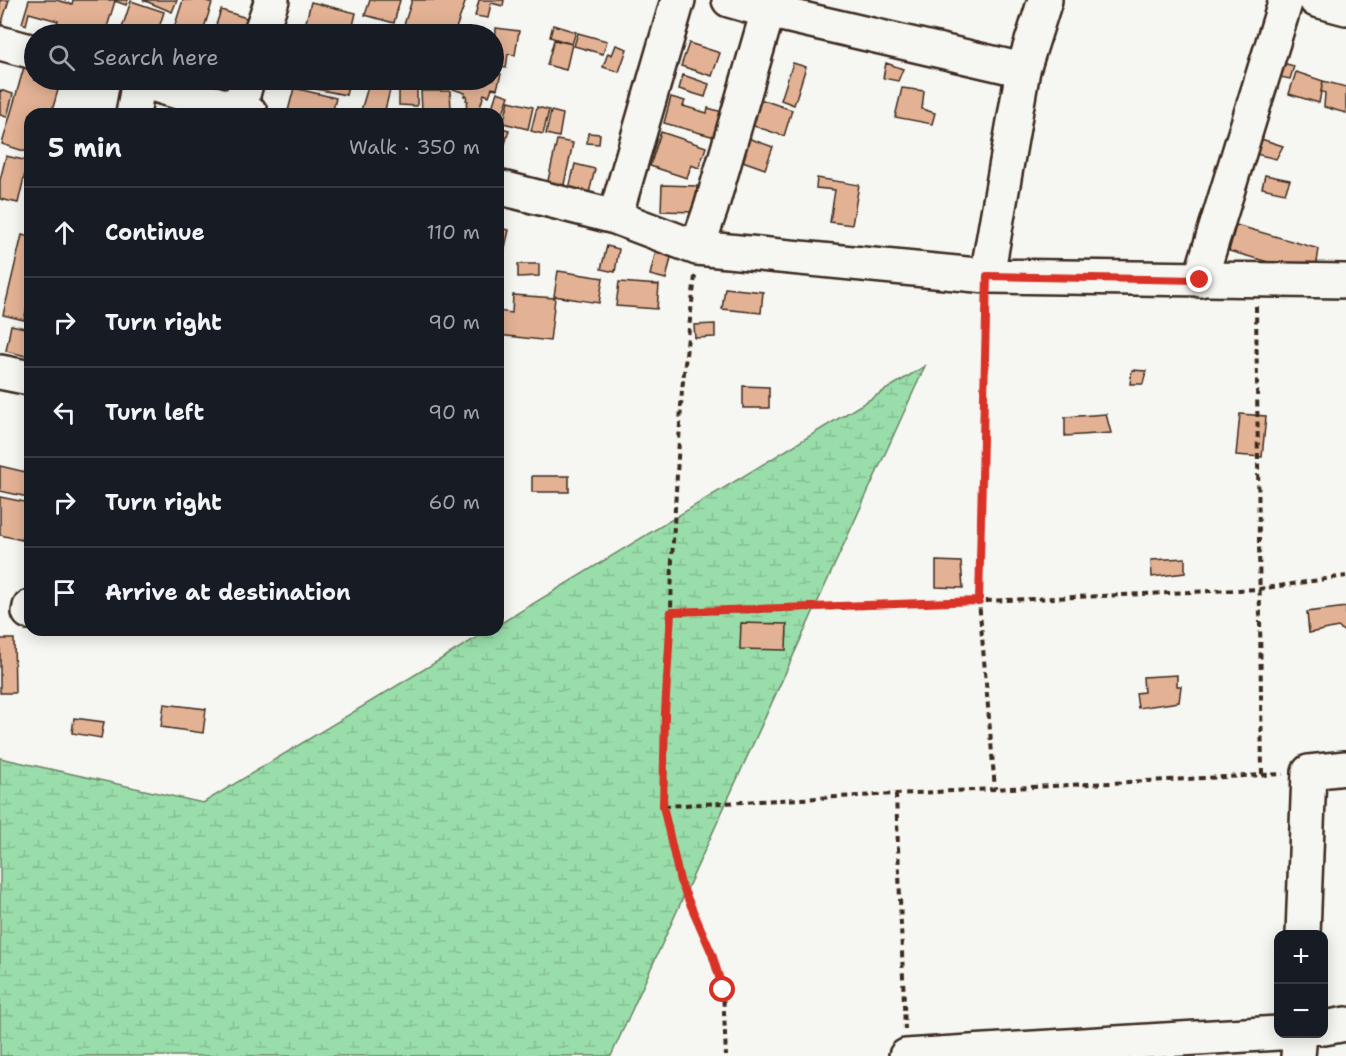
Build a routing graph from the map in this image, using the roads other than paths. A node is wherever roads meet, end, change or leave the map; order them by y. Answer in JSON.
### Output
{"nodes":[{"id":1,"x":272,"y":0,"type":"edge"},
{"id":2,"x":678,"y":0,"type":"edge"},
{"id":3,"x":729,"y":0,"type":"edge"},
{"id":4,"x":1045,"y":0,"type":"edge"},
{"id":5,"x":1286,"y":0,"type":"edge"},
{"id":6,"x":1316,"y":0,"type":"edge"},
{"id":7,"x":1346,"y":8,"type":"edge"},
{"id":8,"x":768,"y":11,"type":"junction"},
{"id":9,"x":264,"y":24,"type":"edge"},
{"id":10,"x":0,"y":43,"type":"edge"},
{"id":11,"x":24,"y":49,"type":"edge"},
{"id":12,"x":1023,"y":70,"type":"junction"},
{"id":13,"x":138,"y":90,"type":"edge"},
{"id":14,"x":172,"y":90,"type":"edge"},
{"id":15,"x":246,"y":90,"type":"edge"},
{"id":16,"x":135,"y":108,"type":"edge"},
{"id":17,"x":232,"y":108,"type":"edge"},
{"id":18,"x":245,"y":108,"type":"edge"},
{"id":19,"x":504,"y":189,"type":"edge"},
{"id":20,"x":615,"y":217,"type":"junction"},
{"id":21,"x":698,"y":248,"type":"junction"},
{"id":22,"x":987,"y":276,"type":"junction"},
{"id":23,"x":1200,"y":280,"type":"junction"},
{"id":24,"x":1346,"y":281,"type":"edge"},
{"id":25,"x":0,"y":372,"type":"edge"},
{"id":26,"x":24,"y":377,"type":"edge"},
{"id":27,"x":1346,"y":768,"type":"edge"},
{"id":28,"x":1303,"y":930,"type":"edge"},
{"id":29,"x":1346,"y":1024,"type":"edge"},
{"id":30,"x":1328,"y":1027,"type":"edge"},
{"id":31,"x":1274,"y":1033,"type":"edge"},
{"id":32,"x":1300,"y":1038,"type":"edge"},
{"id":33,"x":906,"y":1056,"type":"edge"},
{"id":34,"x":1298,"y":1056,"type":"edge"}],
"edges":[{"from":1,"to":9,"type":"street"},
{"from":2,"to":20,"type":"street"},
{"from":3,"to":8,"type":"street"},
{"from":4,"to":12,"type":"street"},
{"from":5,"to":23,"type":"street"},
{"from":6,"to":7,"type":"street"},
{"from":8,"to":12,"type":"street"},
{"from":8,"to":21,"type":"street"},
{"from":10,"to":11,"type":"street"},
{"from":12,"to":22,"type":"street"},
{"from":13,"to":16,"type":"street"},
{"from":14,"to":17,"type":"street"},
{"from":15,"to":18,"type":"street"},
{"from":19,"to":20,"type":"street"},
{"from":20,"to":21,"type":"street"},
{"from":21,"to":22,"type":"street"},
{"from":22,"to":23,"type":"street"},
{"from":23,"to":24,"type":"street"},
{"from":25,"to":26,"type":"street"},
{"from":27,"to":28,"type":"street"},
{"from":29,"to":30,"type":"street"},
{"from":31,"to":33,"type":"street"},
{"from":32,"to":34,"type":"street"}]}
